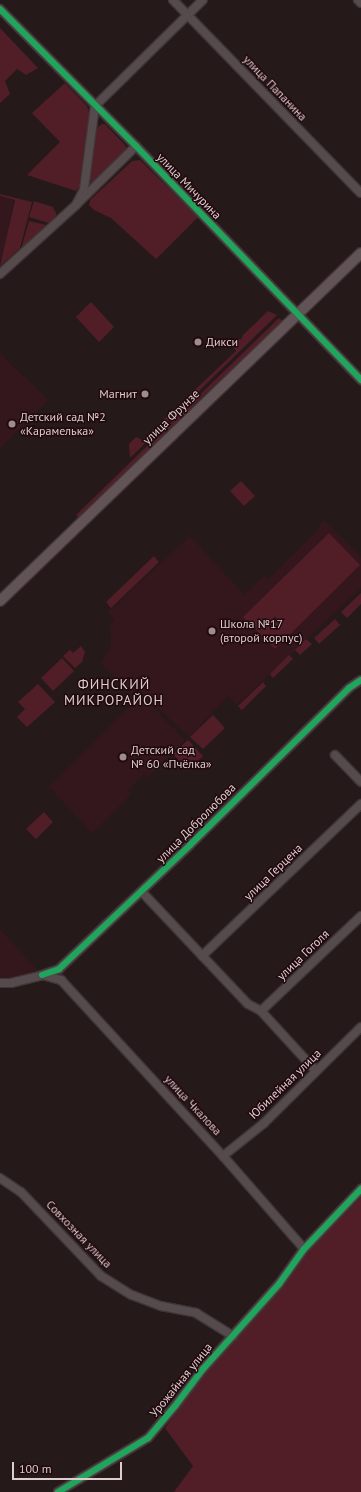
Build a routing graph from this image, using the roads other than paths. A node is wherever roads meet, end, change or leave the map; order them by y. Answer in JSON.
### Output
{"nodes":[{"id":1,"x":173,"y":0,"type":"edge"},
{"id":2,"x":203,"y":0,"type":"edge"},
{"id":3,"x":358,"y":0,"type":"edge"},
{"id":4,"x":361,"y":4,"type":"edge"},
{"id":5,"x":0,"y":9,"type":"edge"},
{"id":6,"x":187,"y":15,"type":"junction"},
{"id":7,"x":95,"y":106,"type":"junction"},
{"id":8,"x":136,"y":146,"type":"junction"},
{"id":9,"x":361,"y":193,"type":"edge"},
{"id":10,"x":76,"y":205,"type":"junction"},
{"id":11,"x":361,"y":252,"type":"edge"},
{"id":12,"x":0,"y":274,"type":"edge"},
{"id":13,"x":297,"y":313,"type":"junction"},
{"id":14,"x":361,"y":380,"type":"edge"},
{"id":15,"x":0,"y":600,"type":"edge"},
{"id":16,"x":361,"y":680,"type":"edge"},
{"id":17,"x":335,"y":755,"type":"dead end"},
{"id":18,"x":361,"y":782,"type":"edge"},
{"id":19,"x":361,"y":804,"type":"edge"},
{"id":20,"x":142,"y":892,"type":"junction"},
{"id":21,"x":361,"y":916,"type":"edge"},
{"id":22,"x":202,"y":956,"type":"junction"},
{"id":23,"x":42,"y":975,"type":"junction"},
{"id":24,"x":0,"y":983,"type":"edge"},
{"id":25,"x":261,"y":1011,"type":"junction"},
{"id":26,"x":361,"y":1027,"type":"edge"},
{"id":27,"x":316,"y":1071,"type":"junction"},
{"id":28,"x":223,"y":1156,"type":"junction"},
{"id":29,"x":0,"y":1178,"type":"edge"},
{"id":30,"x":361,"y":1189,"type":"edge"},
{"id":31,"x":302,"y":1252,"type":"junction"},
{"id":32,"x":233,"y":1336,"type":"junction"},
{"id":33,"x":58,"y":1492,"type":"edge"}],
"edges":[{"from":1,"to":6,"type":"street","name":"улица Папанина"},
{"from":2,"to":6,"type":"street"},
{"from":3,"to":4,"type":"street"},
{"from":5,"to":7,"type":"street","name":"улица Мичурина"},
{"from":6,"to":7,"type":"street"},
{"from":6,"to":9,"type":"street","name":"улица Папанина"},
{"from":7,"to":8,"type":"street","name":"улица Мичурина"},
{"from":7,"to":10,"type":"street"},
{"from":8,"to":10,"type":"street"},
{"from":8,"to":13,"type":"street","name":"улица Мичурина"},
{"from":10,"to":12,"type":"street"},
{"from":11,"to":13,"type":"main road","name":"улица Фрунзе"},
{"from":13,"to":14,"type":"street","name":"улица Мичурина"},
{"from":13,"to":15,"type":"main road","name":"улица Фрунзе"},
{"from":16,"to":20,"type":"street","name":"улица Добролюбова"},
{"from":17,"to":18,"type":"street"},
{"from":19,"to":22,"type":"street","name":"улица Герцена"},
{"from":20,"to":22,"type":"street"},
{"from":20,"to":23,"type":"street","name":"улица Добролюбова"},
{"from":21,"to":25,"type":"street","name":"улица Гоголя"},
{"from":22,"to":25,"type":"street"},
{"from":23,"to":24,"type":"street","name":"улица Добролюбова"},
{"from":23,"to":28,"type":"street","name":"улица Чкалова"},
{"from":25,"to":27,"type":"street"},
{"from":26,"to":27,"type":"street","name":"Юбилейная улица"},
{"from":27,"to":28,"type":"street","name":"Юбилейная улица"},
{"from":28,"to":31,"type":"street","name":"улица Чкалова"},
{"from":29,"to":32,"type":"street","name":"Совхозная улица"},
{"from":30,"to":31,"type":"street","name":"Урожайная улица"},
{"from":31,"to":32,"type":"street","name":"Урожайная улица"},
{"from":32,"to":33,"type":"street","name":"Урожайная улица"}]}
